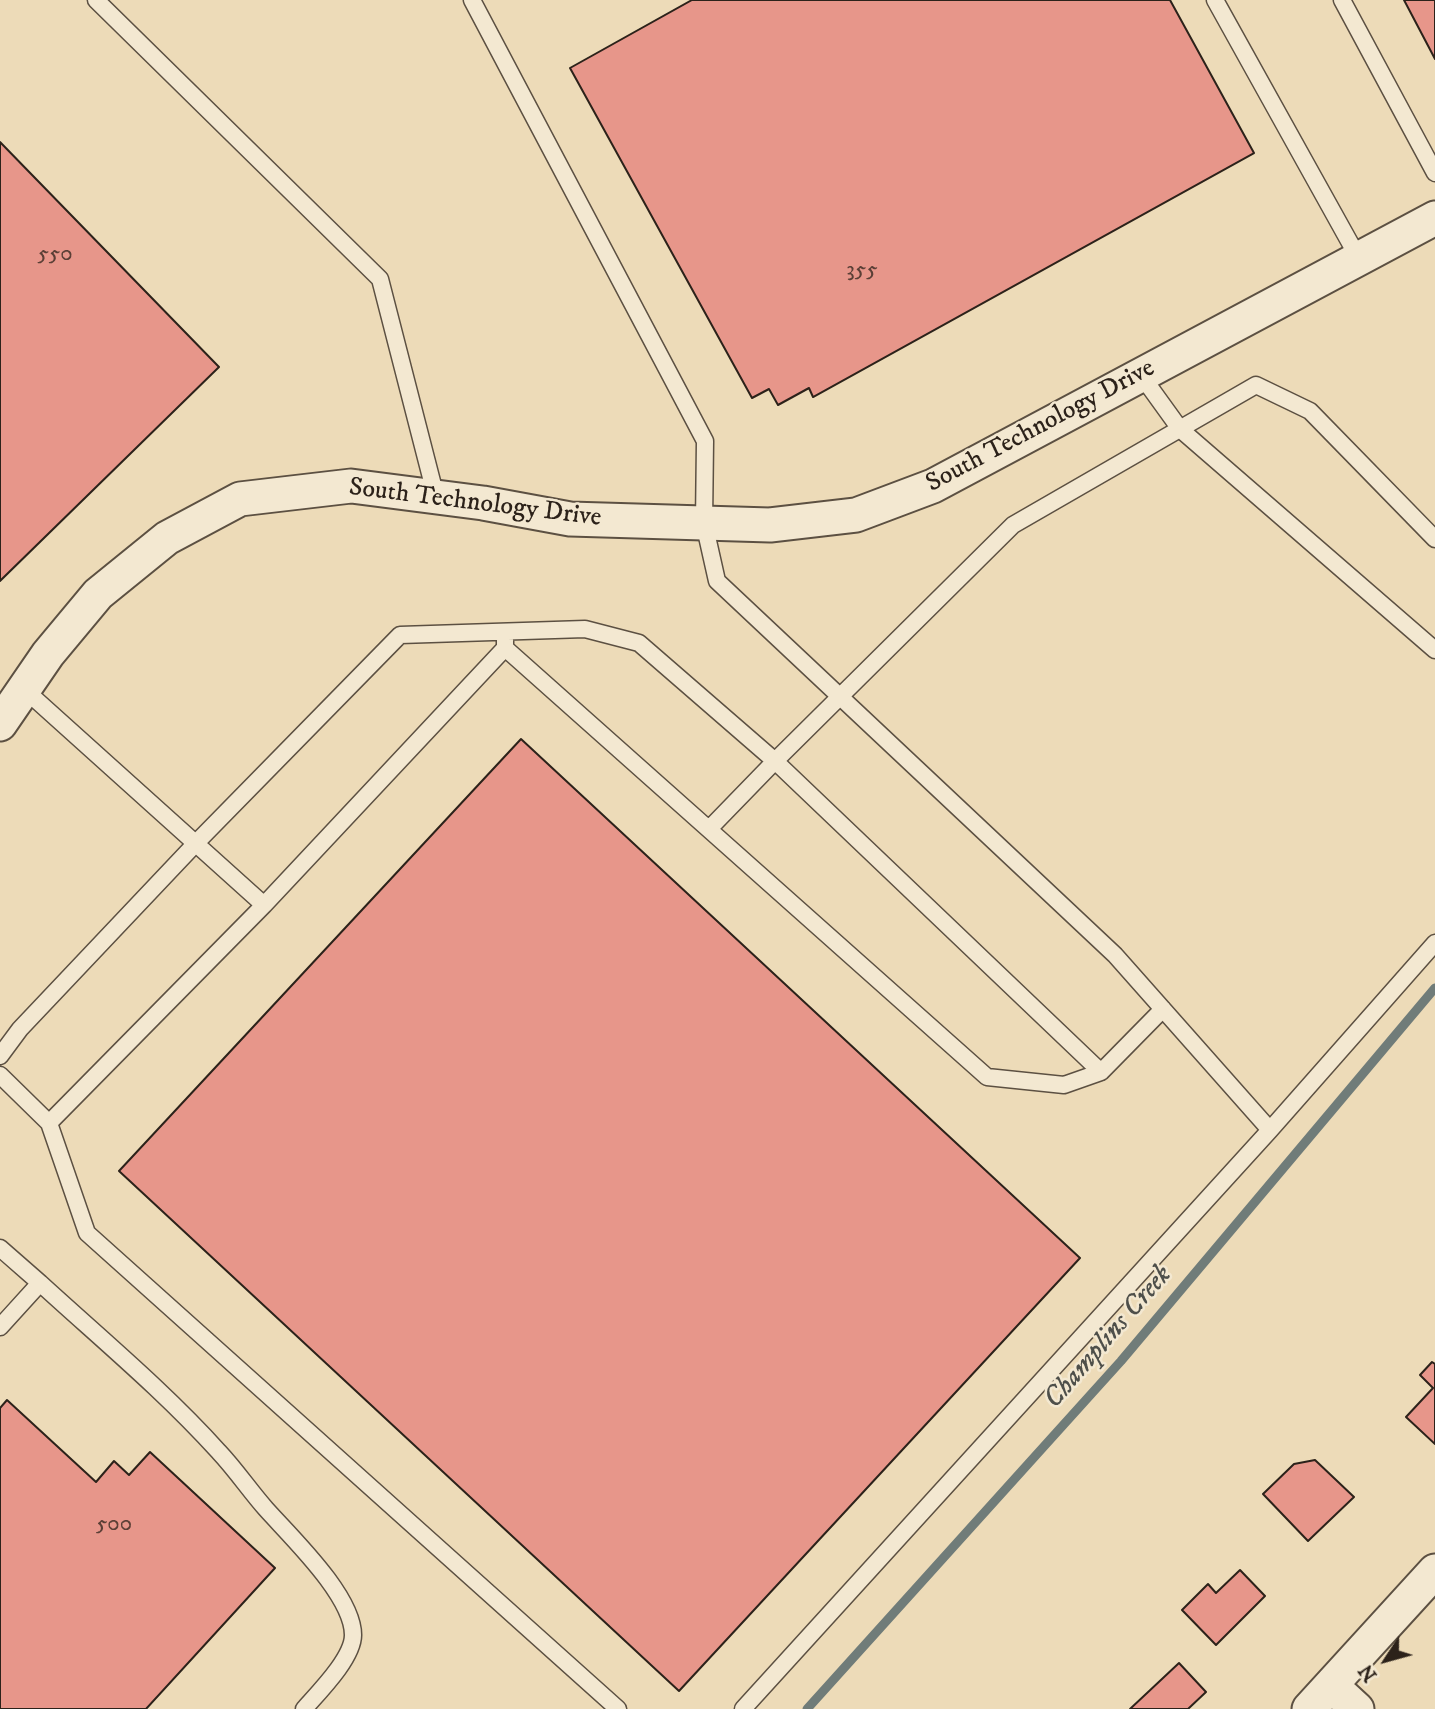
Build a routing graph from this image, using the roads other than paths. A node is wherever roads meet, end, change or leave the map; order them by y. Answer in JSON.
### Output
{"nodes":[{"id":1,"x":96,"y":0,"type":"edge"},
{"id":2,"x":472,"y":0,"type":"edge"},
{"id":3,"x":1215,"y":0,"type":"edge"},
{"id":4,"x":1342,"y":0,"type":"edge"},
{"id":5,"x":1435,"y":173,"type":"edge"},
{"id":6,"x":1435,"y":218,"type":"edge"},
{"id":7,"x":1359,"y":259,"type":"junction"},
{"id":8,"x":1141,"y":375,"type":"junction"},
{"id":9,"x":1180,"y":429,"type":"junction"},
{"id":10,"x":436,"y":497,"type":"junction"},
{"id":11,"x":704,"y":523,"type":"junction"},
{"id":12,"x":1435,"y":539,"type":"edge"},
{"id":13,"x":505,"y":641,"type":"junction"},
{"id":14,"x":1435,"y":650,"type":"edge"},
{"id":15,"x":24,"y":689,"type":"junction"},
{"id":16,"x":839,"y":697,"type":"junction"},
{"id":17,"x":0,"y":724,"type":"edge"},
{"id":18,"x":775,"y":761,"type":"junction"},
{"id":19,"x":709,"y":829,"type":"junction"},
{"id":20,"x":197,"y":842,"type":"junction"},
{"id":21,"x":264,"y":905,"type":"junction"},
{"id":22,"x":1435,"y":943,"type":"edge"},
{"id":23,"x":1163,"y":1009,"type":"junction"},
{"id":24,"x":0,"y":1056,"type":"edge"},
{"id":25,"x":1101,"y":1072,"type":"junction"},
{"id":26,"x":0,"y":1075,"type":"edge"},
{"id":27,"x":49,"y":1123,"type":"junction"},
{"id":28,"x":1270,"y":1130,"type":"junction"},
{"id":29,"x":0,"y":1248,"type":"edge"},
{"id":30,"x":40,"y":1283,"type":"junction"},
{"id":31,"x":0,"y":1327,"type":"edge"},
{"id":32,"x":1435,"y":1571,"type":"edge"},
{"id":33,"x":1331,"y":1685,"type":"junction"},
{"id":34,"x":303,"y":1709,"type":"edge"},
{"id":35,"x":618,"y":1709,"type":"edge"},
{"id":36,"x":743,"y":1709,"type":"edge"},
{"id":37,"x":1309,"y":1709,"type":"edge"},
{"id":38,"x":1357,"y":1709,"type":"edge"}],
"edges":[{"from":1,"to":10,"type":"lane"},
{"from":2,"to":11,"type":"lane"},
{"from":3,"to":7,"type":"lane"},
{"from":4,"to":5,"type":"lane"},
{"from":6,"to":7,"type":"street","name":"South Technology Drive"},
{"from":7,"to":8,"type":"street","name":"South Technology Drive"},
{"from":8,"to":9,"type":"lane"},
{"from":8,"to":11,"type":"street","name":"South Technology Drive"},
{"from":9,"to":12,"type":"lane"},
{"from":9,"to":14,"type":"lane"},
{"from":9,"to":16,"type":"lane"},
{"from":10,"to":11,"type":"street","name":"South Technology Drive"},
{"from":10,"to":15,"type":"street","name":"South Technology Drive"},
{"from":11,"to":16,"type":"lane"},
{"from":13,"to":18,"type":"lane"},
{"from":13,"to":19,"type":"lane"},
{"from":13,"to":20,"type":"lane"},
{"from":13,"to":21,"type":"lane"},
{"from":15,"to":17,"type":"street","name":"South Technology Drive"},
{"from":15,"to":20,"type":"lane"},
{"from":16,"to":18,"type":"lane"},
{"from":16,"to":23,"type":"lane"},
{"from":18,"to":19,"type":"lane"},
{"from":18,"to":25,"type":"lane"},
{"from":19,"to":25,"type":"lane"},
{"from":20,"to":21,"type":"lane"},
{"from":20,"to":24,"type":"lane"},
{"from":21,"to":27,"type":"lane"},
{"from":22,"to":28,"type":"lane"},
{"from":23,"to":25,"type":"lane"},
{"from":23,"to":28,"type":"lane"},
{"from":26,"to":27,"type":"lane"},
{"from":27,"to":35,"type":"lane"},
{"from":28,"to":36,"type":"lane"},
{"from":29,"to":30,"type":"lane"},
{"from":30,"to":31,"type":"lane"},
{"from":30,"to":34,"type":"lane"},
{"from":32,"to":33,"type":"street"},
{"from":33,"to":37,"type":"street"},
{"from":33,"to":38,"type":"street"}]}
